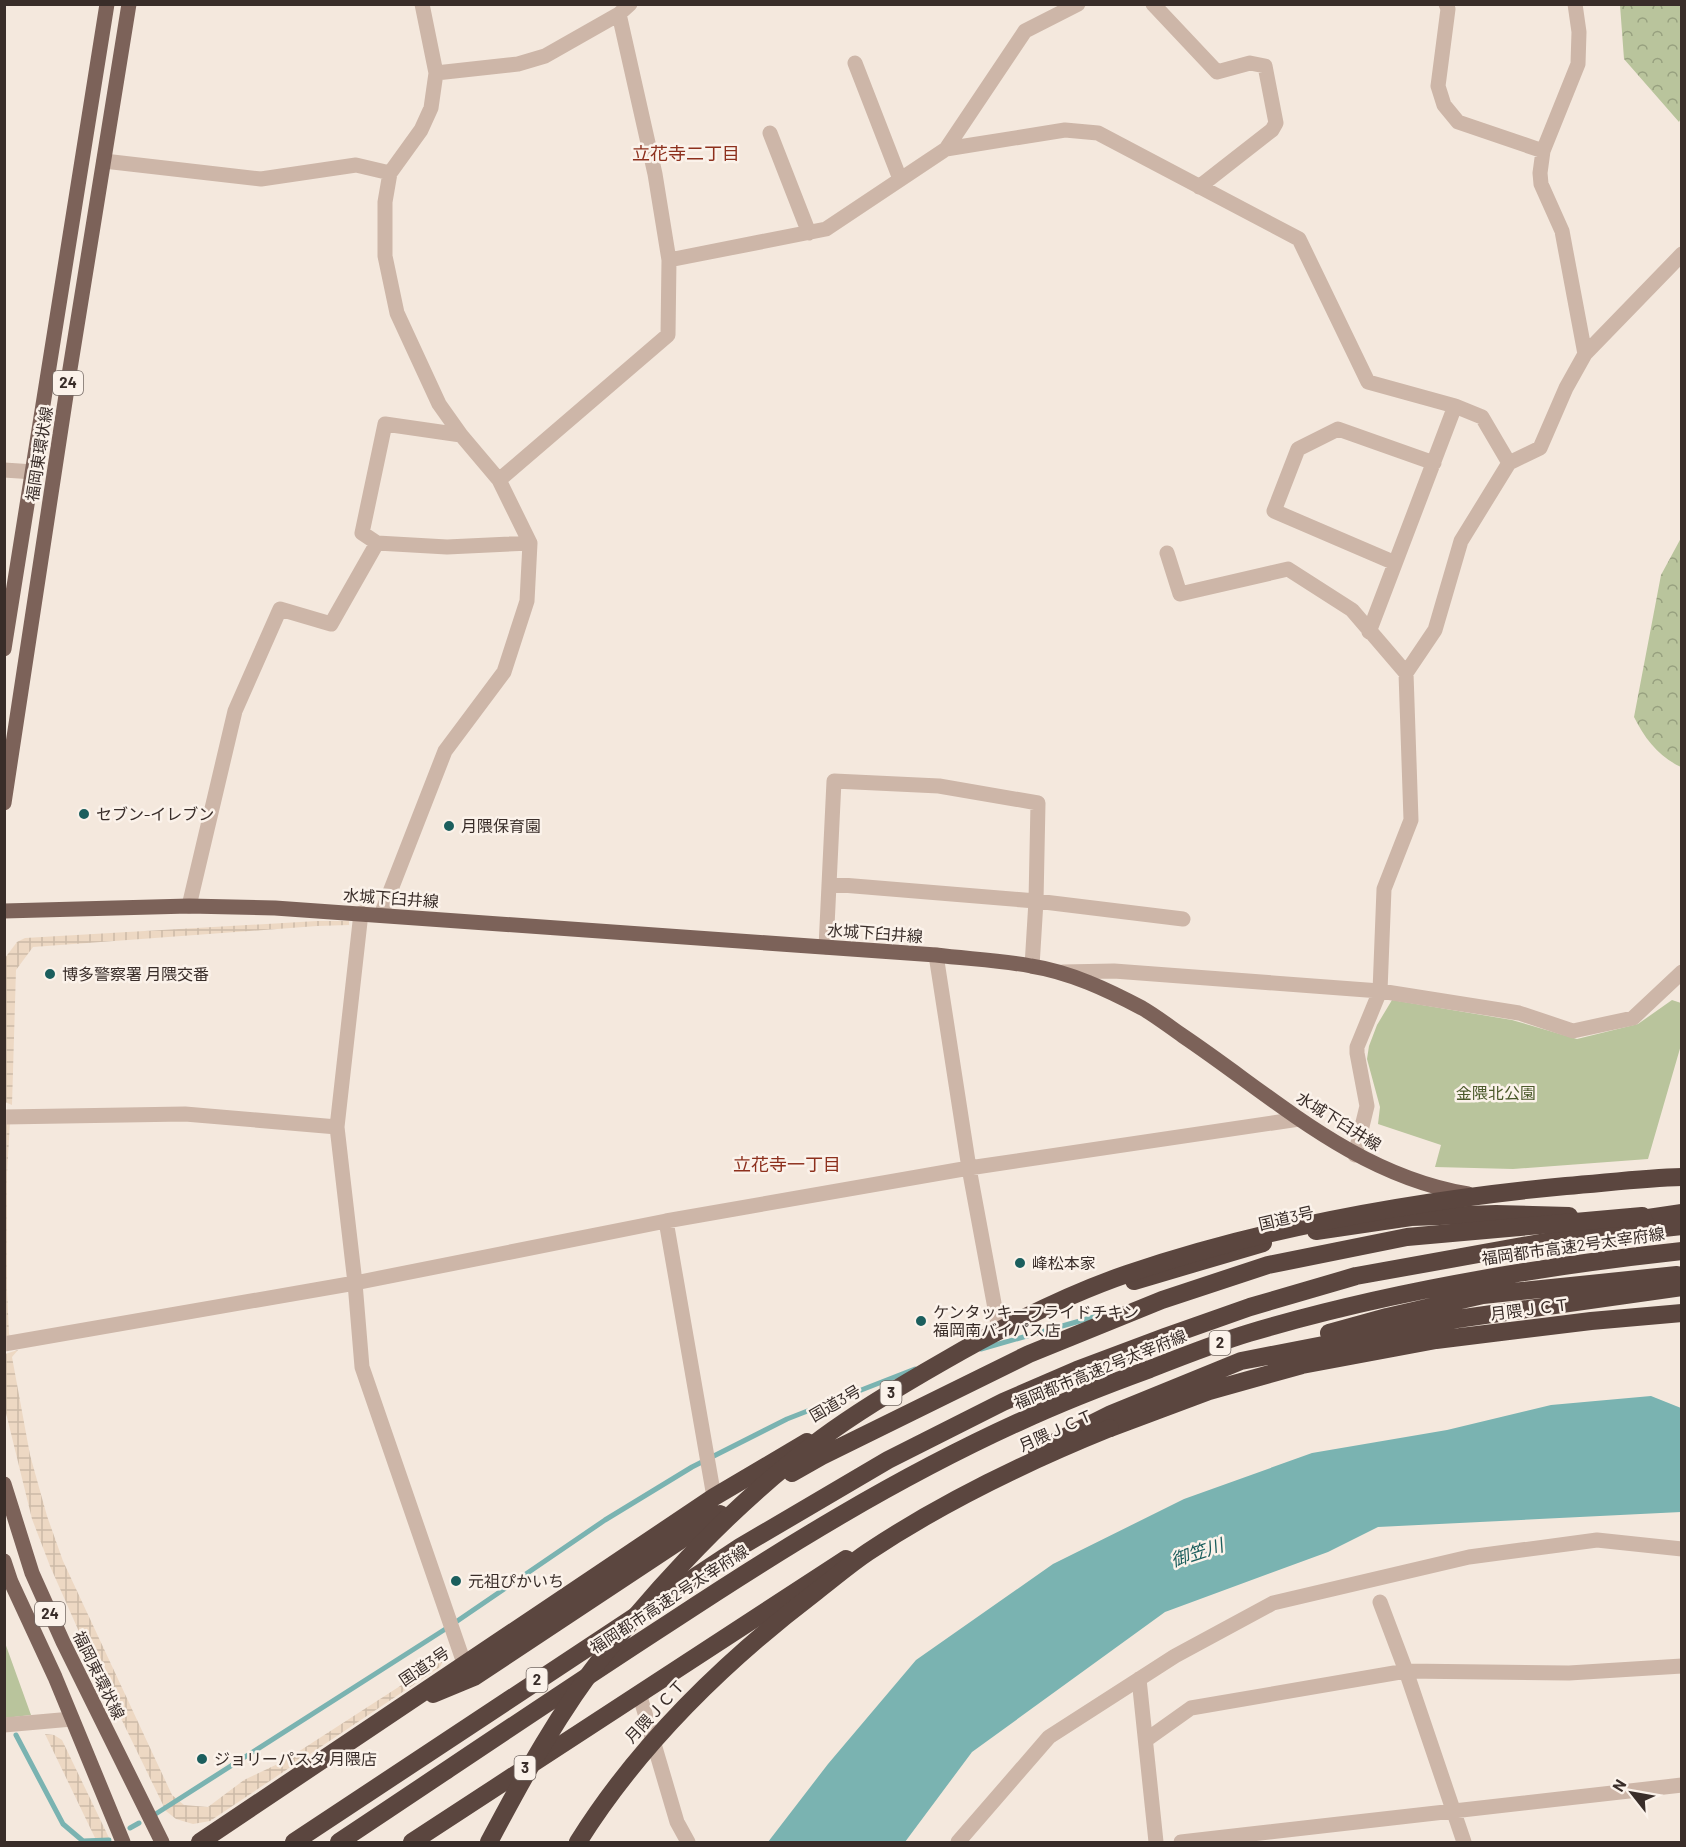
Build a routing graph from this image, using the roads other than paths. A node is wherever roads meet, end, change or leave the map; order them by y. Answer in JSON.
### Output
{"nodes":[{"id":1,"x":107,"y":4,"type":"edge"},
{"id":2,"x":129,"y":4,"type":"edge"},
{"id":3,"x":422,"y":4,"type":"edge"},
{"id":4,"x":1078,"y":4,"type":"edge"},
{"id":5,"x":1153,"y":4,"type":"edge"},
{"id":6,"x":1446,"y":4,"type":"edge"},
{"id":7,"x":1575,"y":4,"type":"edge"},
{"id":8,"x":625,"y":9,"type":"edge"},
{"id":9,"x":855,"y":63,"type":"dead end"},
{"id":10,"x":436,"y":73,"type":"junction"},
{"id":11,"x":770,"y":133,"type":"dead end"},
{"id":12,"x":946,"y":149,"type":"junction"},
{"id":13,"x":1543,"y":152,"type":"junction"},
{"id":14,"x":104,"y":161,"type":"junction"},
{"id":15,"x":390,"y":173,"type":"junction"},
{"id":16,"x":900,"y":179,"type":"junction"},
{"id":17,"x":1199,"y":187,"type":"junction"},
{"id":18,"x":809,"y":233,"type":"junction"},
{"id":19,"x":1682,"y":254,"type":"edge"},
{"id":20,"x":669,"y":260,"type":"junction"},
{"id":21,"x":1585,"y":354,"type":"junction"},
{"id":22,"x":1455,"y":406,"type":"junction"},
{"id":23,"x":460,"y":435,"type":"junction"},
{"id":24,"x":1434,"y":463,"type":"junction"},
{"id":25,"x":1509,"y":463,"type":"junction"},
{"id":26,"x":4,"y":470,"type":"edge"},
{"id":27,"x":34,"y":472,"type":"junction"},
{"id":28,"x":499,"y":480,"type":"junction"},
{"id":29,"x":377,"y":543,"type":"junction"},
{"id":30,"x":530,"y":543,"type":"junction"},
{"id":31,"x":1167,"y":553,"type":"dead end"},
{"id":32,"x":1395,"y":563,"type":"junction"},
{"id":33,"x":1369,"y":632,"type":"junction"},
{"id":34,"x":4,"y":649,"type":"edge"},
{"id":35,"x":1406,"y":673,"type":"junction"},
{"id":36,"x":4,"y":803,"type":"edge"},
{"id":37,"x":830,"y":884,"type":"junction"},
{"id":38,"x":1036,"y":901,"type":"junction"},
{"id":39,"x":189,"y":906,"type":"junction"},
{"id":40,"x":4,"y":910,"type":"edge"},
{"id":41,"x":361,"y":913,"type":"junction"},
{"id":42,"x":381,"y":915,"type":"junction"},
{"id":43,"x":1183,"y":919,"type":"dead end"},
{"id":44,"x":826,"y":947,"type":"junction"},
{"id":45,"x":936,"y":956,"type":"junction"},
{"id":46,"x":1032,"y":966,"type":"junction"},
{"id":47,"x":1060,"y":972,"type":"junction"},
{"id":48,"x":1682,"y":972,"type":"edge"},
{"id":49,"x":1380,"y":991,"type":"junction"},
{"id":50,"x":4,"y":1117,"type":"edge"},
{"id":51,"x":1299,"y":1119,"type":"junction"},
{"id":52,"x":337,"y":1127,"type":"junction"},
{"id":53,"x":1355,"y":1155,"type":"junction"},
{"id":54,"x":969,"y":1168,"type":"junction"},
{"id":55,"x":1682,"y":1177,"type":"edge"},
{"id":56,"x":1682,"y":1213,"type":"edge"},
{"id":57,"x":666,"y":1221,"type":"junction"},
{"id":58,"x":1682,"y":1226,"type":"edge"},
{"id":59,"x":1647,"y":1229,"type":"junction"},
{"id":60,"x":1682,"y":1251,"type":"edge"},
{"id":61,"x":1682,"y":1275,"type":"edge"},
{"id":62,"x":355,"y":1283,"type":"junction"},
{"id":63,"x":1682,"y":1287,"type":"edge"},
{"id":64,"x":1682,"y":1313,"type":"edge"},
{"id":65,"x":999,"y":1330,"type":"junction"},
{"id":66,"x":4,"y":1344,"type":"edge"},
{"id":67,"x":1241,"y":1361,"type":"junction"},
{"id":68,"x":4,"y":1484,"type":"edge"},
{"id":69,"x":714,"y":1497,"type":"junction"},
{"id":70,"x":1682,"y":1550,"type":"edge"},
{"id":71,"x":4,"y":1561,"type":"edge"},
{"id":72,"x":1380,"y":1602,"type":"dead end"},
{"id":73,"x":464,"y":1663,"type":"junction"},
{"id":74,"x":1682,"y":1666,"type":"edge"},
{"id":75,"x":1406,"y":1671,"type":"junction"},
{"id":76,"x":1139,"y":1679,"type":"junction"},
{"id":77,"x":639,"y":1693,"type":"junction"},
{"id":78,"x":396,"y":1710,"type":"junction"},
{"id":79,"x":72,"y":1719,"type":"junction"},
{"id":80,"x":4,"y":1725,"type":"edge"},
{"id":81,"x":1146,"y":1740,"type":"junction"},
{"id":82,"x":1682,"y":1785,"type":"edge"},
{"id":83,"x":1453,"y":1812,"type":"junction"},
{"id":84,"x":123,"y":1842,"type":"edge"},
{"id":85,"x":162,"y":1842,"type":"edge"},
{"id":86,"x":200,"y":1842,"type":"edge"},
{"id":87,"x":294,"y":1842,"type":"edge"},
{"id":88,"x":339,"y":1842,"type":"edge"},
{"id":89,"x":412,"y":1842,"type":"edge"},
{"id":90,"x":489,"y":1842,"type":"edge"},
{"id":91,"x":578,"y":1842,"type":"edge"},
{"id":92,"x":688,"y":1842,"type":"edge"},
{"id":93,"x":958,"y":1842,"type":"edge"},
{"id":94,"x":1156,"y":1842,"type":"edge"},
{"id":95,"x":1180,"y":1842,"type":"edge"},
{"id":96,"x":1464,"y":1842,"type":"edge"}],
"edges":[{"from":1,"to":27,"type":"main road","name":"福岡東環状線","number":"24"},
{"from":2,"to":14,"type":"main road","name":"福岡東環状線","number":"24"},
{"from":3,"to":10,"type":"street"},
{"from":4,"to":12,"type":"street"},
{"from":5,"to":17,"type":"street"},
{"from":6,"to":13,"type":"street"},
{"from":7,"to":13,"type":"street"},
{"from":8,"to":10,"type":"street"},
{"from":8,"to":20,"type":"street"},
{"from":9,"to":16,"type":"street"},
{"from":10,"to":15,"type":"street"},
{"from":11,"to":18,"type":"street"},
{"from":12,"to":16,"type":"street"},
{"from":12,"to":17,"type":"street"},
{"from":13,"to":21,"type":"street"},
{"from":14,"to":15,"type":"street"},
{"from":14,"to":36,"type":"main road","name":"福岡東環状線","number":"24"},
{"from":15,"to":23,"type":"street"},
{"from":16,"to":18,"type":"street"},
{"from":17,"to":22,"type":"street"},
{"from":18,"to":20,"type":"street"},
{"from":19,"to":21,"type":"street"},
{"from":20,"to":28,"type":"street"},
{"from":21,"to":25,"type":"street"},
{"from":22,"to":24,"type":"street"},
{"from":22,"to":25,"type":"street"},
{"from":23,"to":28,"type":"street"},
{"from":23,"to":29,"type":"street"},
{"from":24,"to":32,"type":"street"},
{"from":24,"to":32,"type":"street"},
{"from":25,"to":35,"type":"street"},
{"from":26,"to":27,"type":"street"},
{"from":27,"to":34,"type":"main road","name":"福岡東環状線","number":"24"},
{"from":28,"to":30,"type":"street"},
{"from":29,"to":30,"type":"street"},
{"from":29,"to":39,"type":"street"},
{"from":30,"to":42,"type":"street"},
{"from":31,"to":33,"type":"street"},
{"from":32,"to":33,"type":"street"},
{"from":33,"to":35,"type":"street"},
{"from":35,"to":49,"type":"street"},
{"from":37,"to":38,"type":"street"},
{"from":37,"to":38,"type":"street"},
{"from":37,"to":44,"type":"street"},
{"from":38,"to":43,"type":"street"},
{"from":38,"to":46,"type":"street"},
{"from":39,"to":40,"type":"main road","name":"水城下臼井線"},
{"from":39,"to":41,"type":"main road","name":"水城下臼井線"},
{"from":41,"to":42,"type":"main road","name":"水城下臼井線"},
{"from":41,"to":52,"type":"street"},
{"from":42,"to":44,"type":"main road","name":"水城下臼井線"},
{"from":44,"to":45,"type":"main road","name":"水城下臼井線"},
{"from":45,"to":46,"type":"main road","name":"水城下臼井線"},
{"from":45,"to":54,"type":"street"},
{"from":46,"to":47,"type":"main road","name":"水城下臼井線"},
{"from":47,"to":49,"type":"street"},
{"from":47,"to":51,"type":"main road","name":"水城下臼井線"},
{"from":48,"to":49,"type":"street"},
{"from":49,"to":53,"type":"street"},
{"from":50,"to":52,"type":"street"},
{"from":51,"to":53,"type":"main road","name":"水城下臼井線"},
{"from":51,"to":54,"type":"street"},
{"from":52,"to":62,"type":"street"},
{"from":53,"to":55,"type":"main road","name":"水城下臼井線"},
{"from":54,"to":57,"type":"street"},
{"from":54,"to":65,"type":"street"},
{"from":55,"to":90,"type":"highway","name":"福岡都市高速2号太宰府線","bridge":true},
{"from":56,"to":65,"type":"highway","name":"国道3号","number":"3"},
{"from":57,"to":62,"type":"street"},
{"from":57,"to":69,"type":"street"},
{"from":58,"to":59,"type":"highway","name":"福岡都市高速2号太宰府線","number":"2"},
{"from":59,"to":78,"type":"highway","bridge":true},
{"from":59,"to":87,"type":"highway","name":"福岡都市高速2号太宰府線","number":"2"},
{"from":60,"to":88,"type":"highway","name":"福岡都市高速2号太宰府線","number":"2"},
{"from":61,"to":67,"type":"highway"},
{"from":62,"to":66,"type":"street"},
{"from":62,"to":73,"type":"street"},
{"from":63,"to":67,"type":"highway","number":"3"},
{"from":64,"to":91,"type":"highway","name":"月隈ＪＣＴ","bridge":true},
{"from":65,"to":69,"type":"highway","name":"国道3号","number":"3"},
{"from":67,"to":77,"type":"highway","number":"3"},
{"from":68,"to":85,"type":"main road","name":"福岡東環状線","number":"24"},
{"from":69,"to":73,"type":"highway","name":"国道3号","number":"3"},
{"from":70,"to":76,"type":"street"},
{"from":71,"to":79,"type":"main road","number":"24"},
{"from":72,"to":75,"type":"street"},
{"from":73,"to":78,"type":"highway","name":"国道3号","number":"3"},
{"from":74,"to":75,"type":"street"},
{"from":75,"to":81,"type":"street"},
{"from":75,"to":83,"type":"street"},
{"from":76,"to":81,"type":"street"},
{"from":76,"to":93,"type":"street"},
{"from":77,"to":89,"type":"highway","number":"3"},
{"from":77,"to":92,"type":"street"},
{"from":78,"to":86,"type":"highway","name":"国道3号","number":"3"},
{"from":79,"to":80,"type":"street"},
{"from":79,"to":84,"type":"main road","number":"24"},
{"from":81,"to":94,"type":"street"},
{"from":82,"to":83,"type":"street"},
{"from":83,"to":95,"type":"street"},
{"from":83,"to":96,"type":"street"}]}
